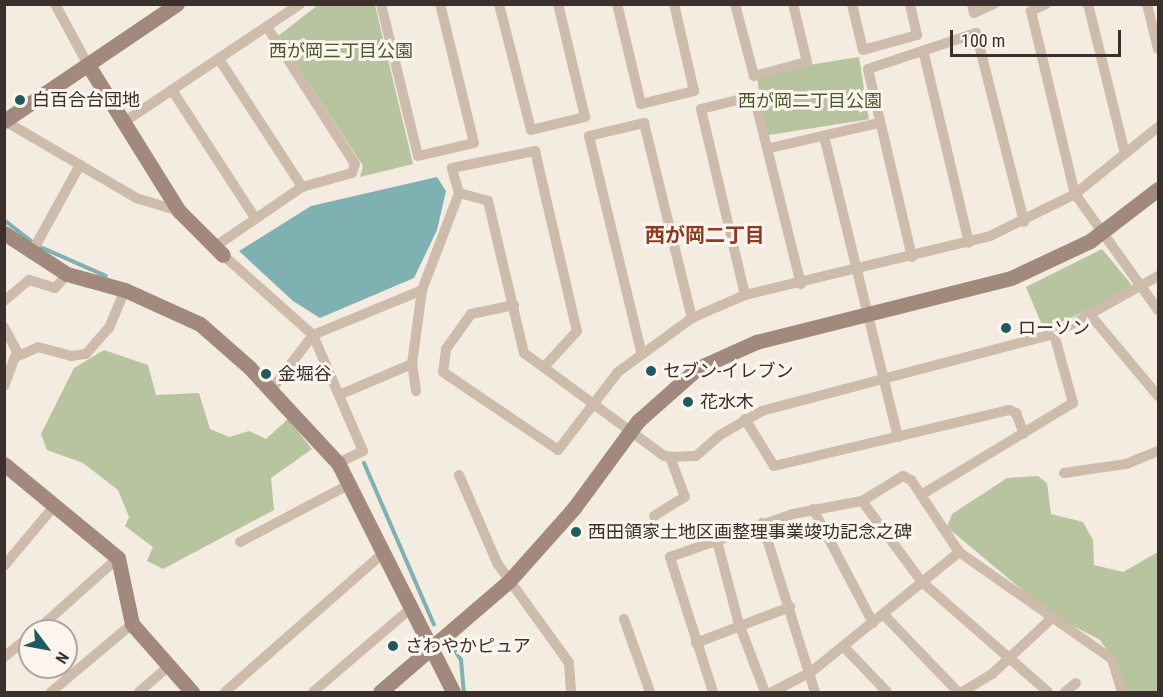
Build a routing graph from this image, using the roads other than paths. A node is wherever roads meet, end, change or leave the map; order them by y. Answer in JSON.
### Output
{"nodes":[{"id":1,"x":69,"y":4,"type":"edge"},
{"id":2,"x":177,"y":4,"type":"edge"},
{"id":3,"x":300,"y":4,"type":"edge"},
{"id":4,"x":381,"y":4,"type":"edge"},
{"id":5,"x":440,"y":4,"type":"edge"},
{"id":6,"x":499,"y":4,"type":"edge"},
{"id":7,"x":558,"y":4,"type":"edge"},
{"id":8,"x":617,"y":4,"type":"edge"},
{"id":9,"x":674,"y":4,"type":"edge"},
{"id":10,"x":735,"y":4,"type":"edge"},
{"id":11,"x":793,"y":4,"type":"edge"},
{"id":12,"x":852,"y":4,"type":"edge"},
{"id":13,"x":910,"y":4,"type":"edge"},
{"id":14,"x":972,"y":4,"type":"edge"},
{"id":15,"x":994,"y":4,"type":"edge"},
{"id":16,"x":1046,"y":4,"type":"edge"},
{"id":17,"x":1088,"y":4,"type":"edge"},
{"id":18,"x":1147,"y":4,"type":"edge"},
{"id":19,"x":57,"y":8,"type":"edge"},
{"id":20,"x":267,"y":27,"type":"junction"},
{"id":21,"x":1158,"y":49,"type":"edge"},
{"id":22,"x":924,"y":54,"type":"junction"},
{"id":23,"x":219,"y":58,"type":"junction"},
{"id":24,"x":88,"y":65,"type":"junction"},
{"id":25,"x":171,"y":90,"type":"junction"},
{"id":26,"x":5,"y":121,"type":"edge"},
{"id":27,"x":124,"y":122,"type":"junction"},
{"id":28,"x":879,"y":123,"type":"junction"},
{"id":29,"x":1158,"y":127,"type":"edge"},
{"id":30,"x":824,"y":136,"type":"junction"},
{"id":31,"x":770,"y":148,"type":"junction"},
{"id":32,"x":1125,"y":154,"type":"junction"},
{"id":33,"x":80,"y":165,"type":"junction"},
{"id":34,"x":302,"y":187,"type":"junction"},
{"id":35,"x":1158,"y":189,"type":"edge"},
{"id":36,"x":459,"y":193,"type":"junction"},
{"id":37,"x":1075,"y":194,"type":"junction"},
{"id":38,"x":179,"y":211,"type":"junction"},
{"id":39,"x":255,"y":218,"type":"junction"},
{"id":40,"x":1024,"y":222,"type":"junction"},
{"id":41,"x":4,"y":232,"type":"edge"},
{"id":42,"x":1101,"y":234,"type":"junction"},
{"id":43,"x":969,"y":243,"type":"junction"},
{"id":44,"x":218,"y":251,"type":"junction"},
{"id":45,"x":31,"y":254,"type":"junction"},
{"id":46,"x":912,"y":257,"type":"junction"},
{"id":47,"x":856,"y":270,"type":"junction"},
{"id":48,"x":68,"y":274,"type":"junction"},
{"id":49,"x":1158,"y":276,"type":"edge"},
{"id":50,"x":801,"y":284,"type":"junction"},
{"id":51,"x":1141,"y":289,"type":"junction"},
{"id":52,"x":125,"y":290,"type":"junction"},
{"id":53,"x":422,"y":290,"type":"junction"},
{"id":54,"x":745,"y":295,"type":"junction"},
{"id":55,"x":4,"y":301,"type":"edge"},
{"id":56,"x":514,"y":305,"type":"junction"},
{"id":57,"x":1158,"y":310,"type":"edge"},
{"id":58,"x":867,"y":316,"type":"junction"},
{"id":59,"x":1092,"y":317,"type":"junction"},
{"id":60,"x":692,"y":318,"type":"junction"},
{"id":61,"x":4,"y":327,"type":"edge"},
{"id":62,"x":1054,"y":334,"type":"junction"},
{"id":63,"x":313,"y":335,"type":"junction"},
{"id":64,"x":641,"y":351,"type":"junction"},
{"id":65,"x":16,"y":357,"type":"junction"},
{"id":66,"x":412,"y":364,"type":"junction"},
{"id":67,"x":544,"y":367,"type":"junction"},
{"id":68,"x":883,"y":381,"type":"junction"},
{"id":69,"x":4,"y":387,"type":"edge"},
{"id":70,"x":271,"y":390,"type":"junction"},
{"id":71,"x":416,"y":391,"type":"dead end"},
{"id":72,"x":339,"y":395,"type":"junction"},
{"id":73,"x":1158,"y":396,"type":"edge"},
{"id":74,"x":592,"y":403,"type":"junction"},
{"id":75,"x":745,"y":419,"type":"junction"},
{"id":76,"x":630,"y":432,"type":"junction"},
{"id":77,"x":1024,"y":434,"type":"junction"},
{"id":78,"x":898,"y":437,"type":"junction"},
{"id":79,"x":1158,"y":451,"type":"edge"},
{"id":80,"x":670,"y":457,"type":"junction"},
{"id":81,"x":338,"y":463,"type":"junction"},
{"id":82,"x":7,"y":470,"type":"edge"},
{"id":83,"x":1064,"y":472,"type":"dead end"},
{"id":84,"x":459,"y":475,"type":"dead end"},
{"id":85,"x":348,"y":485,"type":"junction"},
{"id":86,"x":921,"y":495,"type":"junction"},
{"id":87,"x":862,"y":501,"type":"junction"},
{"id":88,"x":55,"y":505,"type":"junction"},
{"id":89,"x":813,"y":509,"type":"junction"},
{"id":90,"x":654,"y":516,"type":"dead end"},
{"id":91,"x":762,"y":523,"type":"junction"},
{"id":92,"x":717,"y":541,"type":"junction"},
{"id":93,"x":240,"y":542,"type":"dead end"},
{"id":94,"x":959,"y":552,"type":"junction"},
{"id":95,"x":381,"y":555,"type":"junction"},
{"id":96,"x":118,"y":558,"type":"junction"},
{"id":97,"x":4,"y":566,"type":"edge"},
{"id":98,"x":509,"y":581,"type":"junction"},
{"id":99,"x":922,"y":582,"type":"junction"},
{"id":100,"x":790,"y":607,"type":"junction"},
{"id":101,"x":408,"y":611,"type":"junction"},
{"id":102,"x":884,"y":615,"type":"junction"},
{"id":103,"x":49,"y":619,"type":"edge"},
{"id":104,"x":624,"y":619,"type":"dead end"},
{"id":105,"x":1051,"y":619,"type":"junction"},
{"id":106,"x":873,"y":623,"type":"junction"},
{"id":107,"x":132,"y":624,"type":"junction"},
{"id":108,"x":739,"y":624,"type":"junction"},
{"id":109,"x":696,"y":643,"type":"junction"},
{"id":110,"x":18,"y":646,"type":"edge"},
{"id":111,"x":844,"y":647,"type":"junction"},
{"id":112,"x":429,"y":651,"type":"junction"},
{"id":113,"x":4,"y":657,"type":"edge"},
{"id":114,"x":1010,"y":659,"type":"junction"},
{"id":115,"x":169,"y":666,"type":"junction"},
{"id":116,"x":812,"y":672,"type":"junction"},
{"id":117,"x":1076,"y":683,"type":"dead end"},
{"id":118,"x":451,"y":692,"type":"edge"},
{"id":119,"x":51,"y":693,"type":"edge"},
{"id":120,"x":139,"y":693,"type":"edge"},
{"id":121,"x":192,"y":693,"type":"edge"},
{"id":122,"x":225,"y":693,"type":"edge"},
{"id":123,"x":313,"y":693,"type":"edge"},
{"id":124,"x":380,"y":693,"type":"edge"},
{"id":125,"x":571,"y":693,"type":"edge"},
{"id":126,"x":650,"y":693,"type":"edge"},
{"id":127,"x":713,"y":693,"type":"edge"},
{"id":128,"x":765,"y":693,"type":"edge"},
{"id":129,"x":772,"y":693,"type":"edge"},
{"id":130,"x":815,"y":693,"type":"edge"},
{"id":131,"x":887,"y":693,"type":"edge"},
{"id":132,"x":960,"y":693,"type":"edge"},
{"id":133,"x":1048,"y":693,"type":"edge"},
{"id":134,"x":1065,"y":693,"type":"edge"},
{"id":135,"x":1122,"y":693,"type":"edge"}],
"edges":[{"from":1,"to":19,"type":"street"},
{"from":2,"to":24,"type":"street"},
{"from":3,"to":20,"type":"street"},
{"from":4,"to":5,"type":"street"},
{"from":6,"to":7,"type":"street"},
{"from":8,"to":9,"type":"street"},
{"from":10,"to":11,"type":"street"},
{"from":12,"to":13,"type":"street"},
{"from":14,"to":15,"type":"street"},
{"from":16,"to":37,"type":"street"},
{"from":17,"to":32,"type":"street"},
{"from":18,"to":21,"type":"street"},
{"from":19,"to":24,"type":"street"},
{"from":20,"to":23,"type":"street"},
{"from":20,"to":34,"type":"street"},
{"from":22,"to":28,"type":"street"},
{"from":22,"to":40,"type":"street"},
{"from":22,"to":43,"type":"street"},
{"from":23,"to":25,"type":"street"},
{"from":23,"to":34,"type":"street"},
{"from":24,"to":26,"type":"street"},
{"from":24,"to":27,"type":"street"},
{"from":25,"to":27,"type":"street"},
{"from":25,"to":39,"type":"street"},
{"from":26,"to":33,"type":"street"},
{"from":27,"to":38,"type":"street"},
{"from":28,"to":30,"type":"street"},
{"from":28,"to":46,"type":"street"},
{"from":29,"to":32,"type":"street"},
{"from":30,"to":31,"type":"street"},
{"from":30,"to":47,"type":"street"},
{"from":31,"to":50,"type":"street"},
{"from":31,"to":54,"type":"street"},
{"from":32,"to":37,"type":"street"},
{"from":33,"to":38,"type":"street"},
{"from":33,"to":45,"type":"street"},
{"from":34,"to":39,"type":"street"},
{"from":35,"to":42,"type":"street"},
{"from":36,"to":53,"type":"street"},
{"from":36,"to":56,"type":"street"},
{"from":36,"to":67,"type":"street"},
{"from":37,"to":40,"type":"street"},
{"from":37,"to":42,"type":"street"},
{"from":38,"to":44,"type":"street"},
{"from":39,"to":44,"type":"street"},
{"from":40,"to":43,"type":"street"},
{"from":41,"to":45,"type":"street"},
{"from":42,"to":51,"type":"street"},
{"from":42,"to":58,"type":"street"},
{"from":43,"to":46,"type":"street"},
{"from":44,"to":63,"type":"street"},
{"from":45,"to":48,"type":"street"},
{"from":46,"to":47,"type":"street"},
{"from":47,"to":50,"type":"street"},
{"from":47,"to":58,"type":"street"},
{"from":48,"to":52,"type":"street"},
{"from":48,"to":55,"type":"street"},
{"from":49,"to":51,"type":"street"},
{"from":50,"to":54,"type":"street"},
{"from":51,"to":57,"type":"street"},
{"from":51,"to":59,"type":"street"},
{"from":52,"to":65,"type":"street"},
{"from":52,"to":70,"type":"street"},
{"from":53,"to":63,"type":"street"},
{"from":53,"to":66,"type":"street"},
{"from":54,"to":60,"type":"street"},
{"from":56,"to":67,"type":"street"},
{"from":56,"to":74,"type":"street"},
{"from":58,"to":68,"type":"street"},
{"from":58,"to":76,"type":"street"},
{"from":59,"to":62,"type":"street"},
{"from":59,"to":73,"type":"street"},
{"from":60,"to":64,"type":"street"},
{"from":60,"to":64,"type":"street"},
{"from":61,"to":65,"type":"street"},
{"from":62,"to":68,"type":"street"},
{"from":62,"to":77,"type":"street"},
{"from":63,"to":70,"type":"street"},
{"from":63,"to":72,"type":"street"},
{"from":64,"to":74,"type":"street"},
{"from":65,"to":69,"type":"street"},
{"from":66,"to":71,"type":"street"},
{"from":66,"to":72,"type":"street"},
{"from":67,"to":74,"type":"street"},
{"from":68,"to":75,"type":"street"},
{"from":68,"to":78,"type":"street"},
{"from":70,"to":81,"type":"street"},
{"from":72,"to":81,"type":"street"},
{"from":74,"to":76,"type":"street"},
{"from":75,"to":78,"type":"street"},
{"from":75,"to":80,"type":"street"},
{"from":76,"to":80,"type":"street"},
{"from":76,"to":98,"type":"street"},
{"from":77,"to":78,"type":"street"},
{"from":77,"to":86,"type":"street"},
{"from":79,"to":83,"type":"street"},
{"from":80,"to":90,"type":"street"},
{"from":81,"to":85,"type":"street"},
{"from":82,"to":88,"type":"street"},
{"from":84,"to":98,"type":"street"},
{"from":85,"to":93,"type":"street"},
{"from":85,"to":95,"type":"street"},
{"from":86,"to":87,"type":"street"},
{"from":86,"to":94,"type":"street"},
{"from":87,"to":89,"type":"street"},
{"from":87,"to":99,"type":"street"},
{"from":88,"to":96,"type":"street"},
{"from":88,"to":97,"type":"street"},
{"from":89,"to":91,"type":"street"},
{"from":89,"to":106,"type":"street"},
{"from":91,"to":92,"type":"street"},
{"from":91,"to":100,"type":"street"},
{"from":92,"to":108,"type":"street"},
{"from":92,"to":109,"type":"street"},
{"from":94,"to":99,"type":"street"},
{"from":94,"to":105,"type":"street"},
{"from":95,"to":101,"type":"street"},
{"from":95,"to":122,"type":"street"},
{"from":96,"to":103,"type":"street"},
{"from":96,"to":107,"type":"street"},
{"from":98,"to":112,"type":"street"},
{"from":98,"to":125,"type":"street"},
{"from":99,"to":102,"type":"street"},
{"from":99,"to":114,"type":"street"},
{"from":100,"to":108,"type":"street"},
{"from":100,"to":116,"type":"street"},
{"from":101,"to":112,"type":"street"},
{"from":101,"to":123,"type":"street"},
{"from":102,"to":106,"type":"street"},
{"from":102,"to":132,"type":"street"},
{"from":104,"to":126,"type":"street"},
{"from":105,"to":114,"type":"street"},
{"from":105,"to":135,"type":"street"},
{"from":106,"to":111,"type":"street"},
{"from":107,"to":115,"type":"street"},
{"from":107,"to":119,"type":"street"},
{"from":108,"to":109,"type":"street"},
{"from":108,"to":128,"type":"street"},
{"from":109,"to":127,"type":"street"},
{"from":110,"to":113,"type":"street"},
{"from":111,"to":116,"type":"street"},
{"from":111,"to":131,"type":"street"},
{"from":112,"to":118,"type":"street"},
{"from":112,"to":124,"type":"street"},
{"from":114,"to":132,"type":"street"},
{"from":114,"to":133,"type":"street"},
{"from":115,"to":120,"type":"street"},
{"from":115,"to":121,"type":"street"},
{"from":116,"to":129,"type":"street"},
{"from":116,"to":130,"type":"street"},
{"from":117,"to":134,"type":"street"}]}
